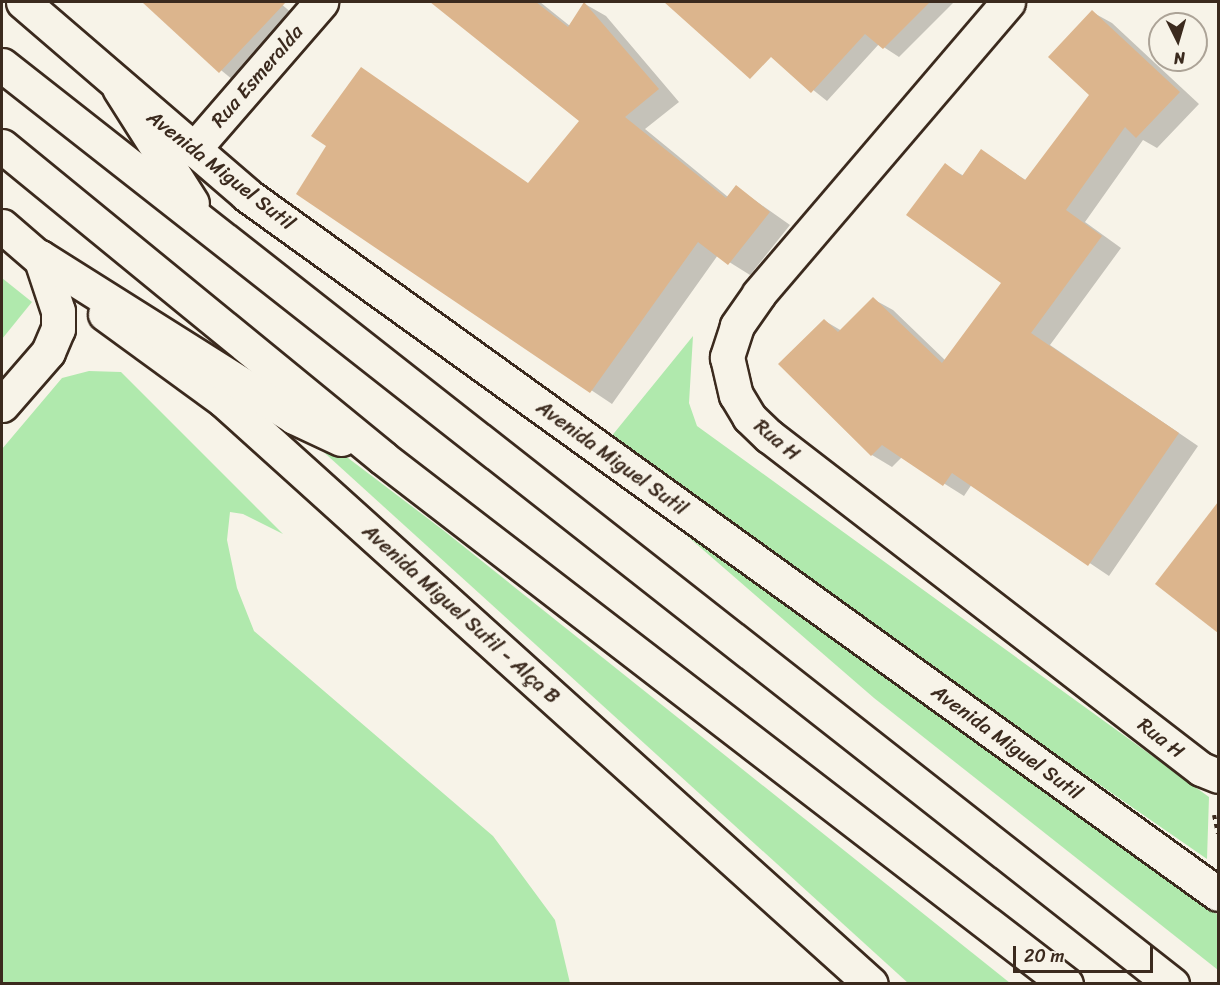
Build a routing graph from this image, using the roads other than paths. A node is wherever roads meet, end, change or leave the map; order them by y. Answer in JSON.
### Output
{"nodes":[{"id":1,"x":23,"y":2,"type":"edge"},
{"id":2,"x":321,"y":2,"type":"edge"},
{"id":3,"x":1008,"y":2,"type":"edge"},
{"id":4,"x":2,"y":65,"type":"edge"},
{"id":5,"x":119,"y":88,"type":"junction"},
{"id":6,"x":2,"y":146,"type":"edge"},
{"id":7,"x":193,"y":150,"type":"junction"},
{"id":8,"x":204,"y":222,"type":"junction"},
{"id":9,"x":2,"y":226,"type":"edge"},
{"id":10,"x":40,"y":257,"type":"junction"},
{"id":11,"x":2,"y":405,"type":"edge"},
{"id":12,"x":383,"y":458,"type":"junction"},
{"id":13,"x":1218,"y":776,"type":"edge"},
{"id":14,"x":1218,"y":894,"type":"edge"},
{"id":15,"x":871,"y":984,"type":"edge"},
{"id":16,"x":1066,"y":984,"type":"edge"},
{"id":17,"x":1172,"y":984,"type":"edge"}],
"edges":[{"from":1,"to":5,"type":"main road","name":"Avenida Miguel Sutil"},
{"from":2,"to":7,"type":"main road","name":"Rua Esmeralda"},
{"from":3,"to":13,"type":"main road","name":"Rua H"},
{"from":4,"to":8,"type":"main road"},
{"from":5,"to":7,"type":"main road","name":"Avenida Miguel Sutil"},
{"from":5,"to":8,"type":"main road"},
{"from":6,"to":12,"type":"main road"},
{"from":7,"to":14,"type":"main road","name":"Avenida Miguel Sutil"},
{"from":8,"to":17,"type":"main road"},
{"from":9,"to":10,"type":"main road"},
{"from":10,"to":11,"type":"main road"},
{"from":10,"to":12,"type":"main road"},
{"from":10,"to":15,"type":"main road","name":"Avenida Miguel Sutil - Alça B"},
{"from":12,"to":16,"type":"main road"}]}
